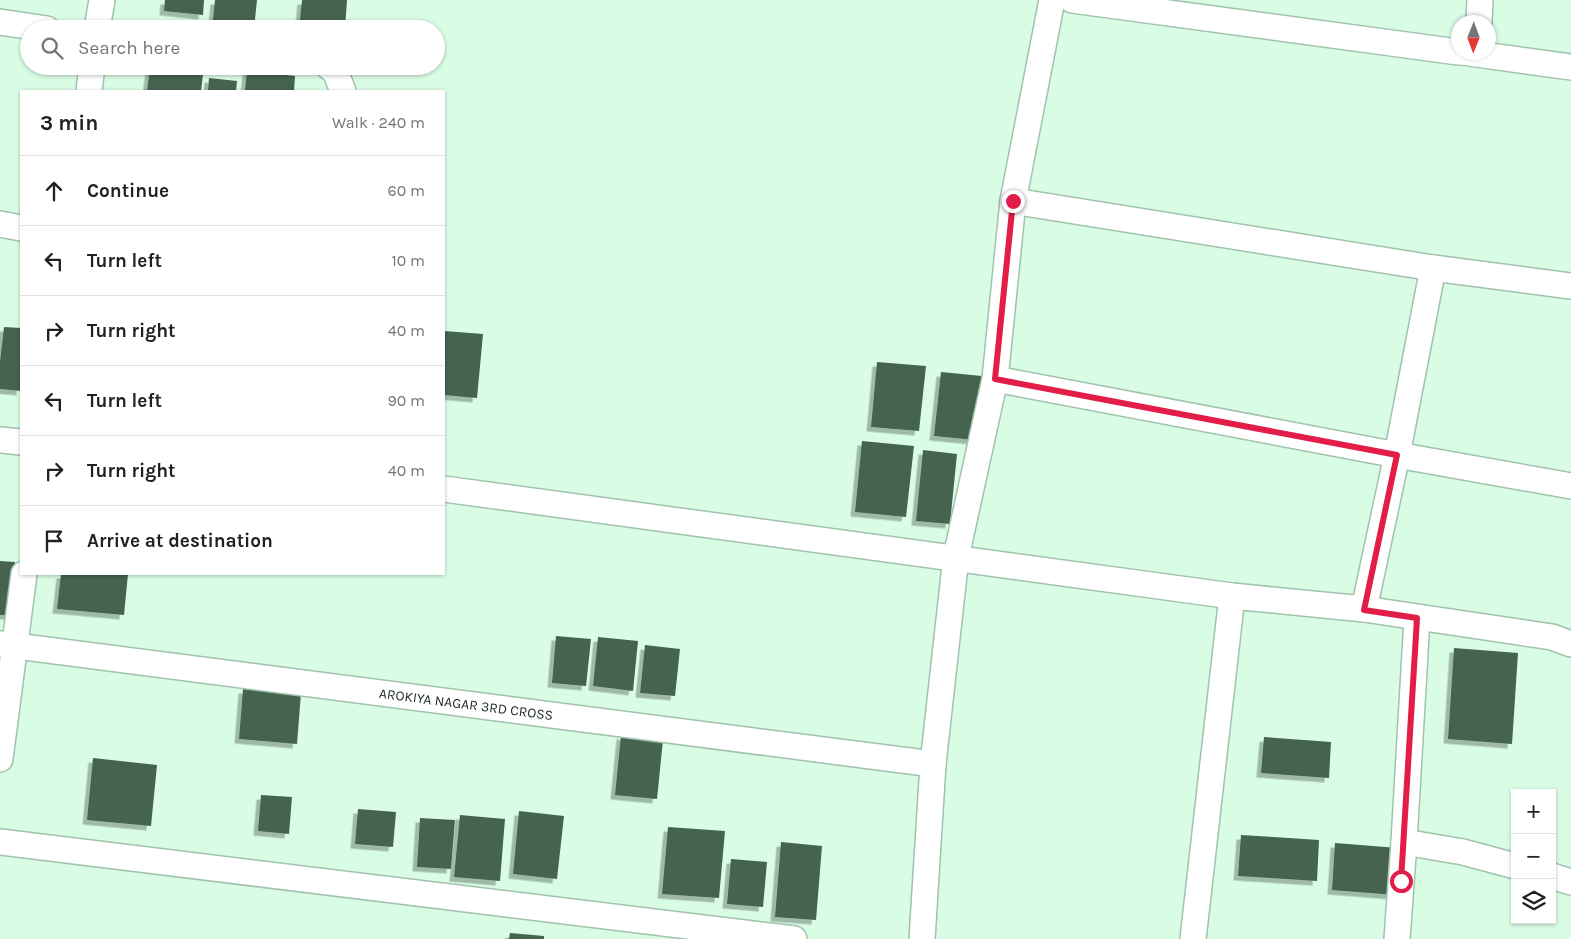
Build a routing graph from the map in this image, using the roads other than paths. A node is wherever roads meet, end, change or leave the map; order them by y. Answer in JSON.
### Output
{"nodes":[{"id":1,"x":102,"y":0,"type":"edge"},
{"id":2,"x":1052,"y":0,"type":"edge"},
{"id":3,"x":1072,"y":0,"type":"edge"},
{"id":4,"x":1480,"y":0,"type":"edge"},
{"id":5,"x":1479,"y":15,"type":"edge"},
{"id":6,"x":99,"y":20,"type":"edge"},
{"id":7,"x":0,"y":22,"type":"edge"},
{"id":8,"x":20,"y":25,"type":"edge"},
{"id":9,"x":1451,"y":51,"type":"edge"},
{"id":10,"x":1496,"y":57,"type":"edge"},
{"id":11,"x":1571,"y":67,"type":"edge"},
{"id":12,"x":91,"y":75,"type":"edge"},
{"id":13,"x":337,"y":75,"type":"edge"},
{"id":14,"x":89,"y":90,"type":"edge"},
{"id":15,"x":343,"y":90,"type":"edge"},
{"id":16,"x":1013,"y":201,"type":"junction"},
{"id":17,"x":0,"y":224,"type":"edge"},
{"id":18,"x":20,"y":228,"type":"edge"},
{"id":19,"x":1434,"y":268,"type":"junction"},
{"id":20,"x":1571,"y":286,"type":"edge"},
{"id":21,"x":995,"y":379,"type":"junction"},
{"id":22,"x":0,"y":440,"type":"edge"},
{"id":23,"x":20,"y":442,"type":"edge"},
{"id":24,"x":1397,"y":455,"type":"junction"},
{"id":25,"x":1571,"y":486,"type":"edge"},
{"id":26,"x":445,"y":489,"type":"edge"},
{"id":27,"x":956,"y":557,"type":"junction"},
{"id":28,"x":24,"y":575,"type":"edge"},
{"id":29,"x":1232,"y":596,"type":"junction"},
{"id":30,"x":1364,"y":610,"type":"junction"},
{"id":31,"x":1417,"y":618,"type":"junction"},
{"id":32,"x":1571,"y":644,"type":"edge"},
{"id":33,"x":7,"y":645,"type":"edge"},
{"id":34,"x":0,"y":759,"type":"edge"},
{"id":35,"x":933,"y":764,"type":"junction"},
{"id":36,"x":0,"y":842,"type":"edge"},
{"id":37,"x":1404,"y":842,"type":"junction"},
{"id":38,"x":1511,"y":865,"type":"edge"},
{"id":39,"x":1556,"y":877,"type":"edge"},
{"id":40,"x":1571,"y":882,"type":"edge"},
{"id":41,"x":794,"y":939,"type":"edge"},
{"id":42,"x":922,"y":939,"type":"edge"},
{"id":43,"x":1193,"y":939,"type":"edge"},
{"id":44,"x":1397,"y":939,"type":"edge"}],
"edges":[{"from":1,"to":6,"type":"street"},
{"from":2,"to":16,"type":"street"},
{"from":3,"to":9,"type":"street"},
{"from":4,"to":5,"type":"street"},
{"from":7,"to":8,"type":"street"},
{"from":10,"to":11,"type":"street"},
{"from":12,"to":14,"type":"street"},
{"from":13,"to":15,"type":"street"},
{"from":16,"to":19,"type":"street"},
{"from":16,"to":21,"type":"street"},
{"from":17,"to":18,"type":"street"},
{"from":19,"to":20,"type":"street"},
{"from":19,"to":24,"type":"street"},
{"from":21,"to":24,"type":"street"},
{"from":21,"to":27,"type":"street"},
{"from":22,"to":23,"type":"street"},
{"from":24,"to":25,"type":"street"},
{"from":24,"to":30,"type":"street"},
{"from":26,"to":27,"type":"street"},
{"from":27,"to":29,"type":"street"},
{"from":27,"to":35,"type":"street"},
{"from":28,"to":33,"type":"street"},
{"from":29,"to":30,"type":"street"},
{"from":29,"to":43,"type":"street"},
{"from":30,"to":31,"type":"street"},
{"from":31,"to":32,"type":"street"},
{"from":31,"to":37,"type":"street"},
{"from":33,"to":34,"type":"street"},
{"from":33,"to":35,"type":"street","name":"AROKIYA NAGAR 3RD CROSS"},
{"from":35,"to":42,"type":"street"},
{"from":36,"to":41,"type":"street"},
{"from":37,"to":38,"type":"street"},
{"from":37,"to":44,"type":"street"},
{"from":39,"to":40,"type":"street"}]}
